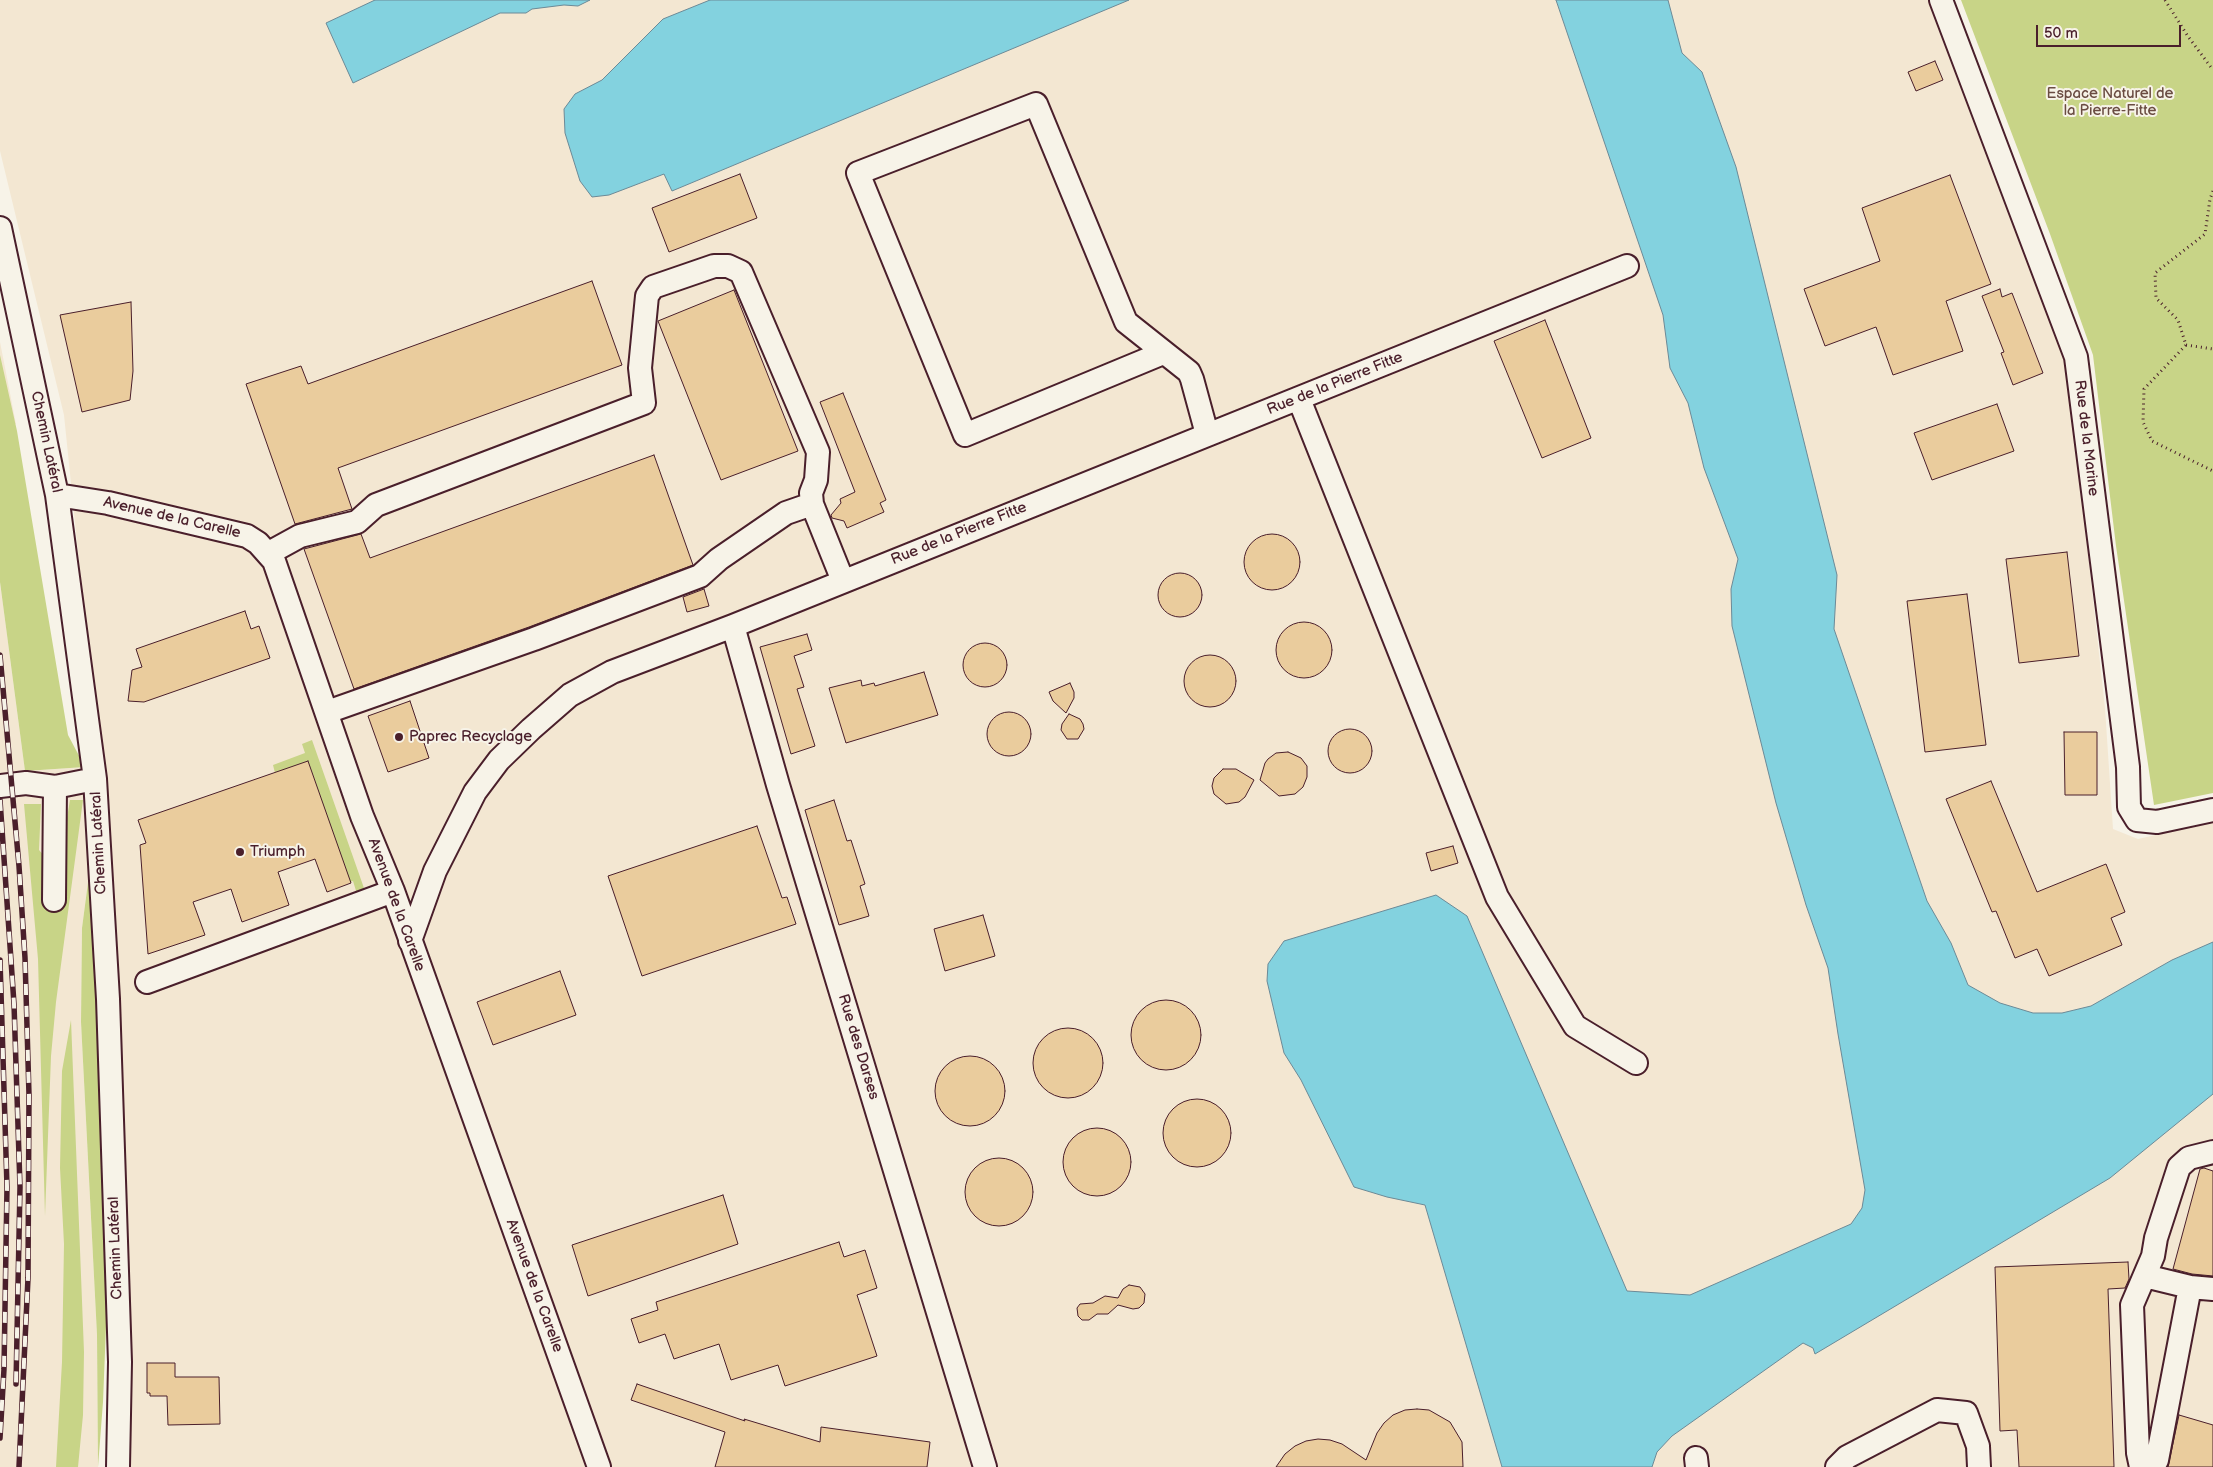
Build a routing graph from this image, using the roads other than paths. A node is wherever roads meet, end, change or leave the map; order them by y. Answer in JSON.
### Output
{"nodes":[{"id":1,"x":1940,"y":0,"type":"edge"},
{"id":2,"x":0,"y":228,"type":"edge"},
{"id":3,"x":1627,"y":266,"type":"dead end"},
{"id":4,"x":1164,"y":354,"type":"junction"},
{"id":5,"x":1300,"y":399,"type":"junction"},
{"id":6,"x":1207,"y":434,"type":"junction"},
{"id":7,"x":57,"y":495,"type":"junction"},
{"id":8,"x":812,"y":504,"type":"junction"},
{"id":9,"x":269,"y":553,"type":"junction"},
{"id":10,"x":843,"y":581,"type":"junction"},
{"id":11,"x":734,"y":626,"type":"junction"},
{"id":12,"x":327,"y":712,"type":"junction"},
{"id":13,"x":95,"y":778,"type":"junction"},
{"id":14,"x":0,"y":786,"type":"edge"},
{"id":15,"x":55,"y":787,"type":"junction"},
{"id":16,"x":2213,"y":810,"type":"edge"},
{"id":17,"x":393,"y":892,"type":"junction"},
{"id":18,"x":54,"y":900,"type":"dead end"},
{"id":19,"x":410,"y":941,"type":"junction"},
{"id":20,"x":147,"y":982,"type":"dead end"},
{"id":21,"x":1636,"y":1063,"type":"dead end"},
{"id":22,"x":2213,"y":1152,"type":"edge"},
{"id":23,"x":2145,"y":1276,"type":"junction"},
{"id":24,"x":2190,"y":1286,"type":"junction"},
{"id":25,"x":2213,"y":1289,"type":"edge"},
{"id":26,"x":118,"y":1467,"type":"edge"},
{"id":27,"x":598,"y":1467,"type":"edge"},
{"id":28,"x":985,"y":1467,"type":"edge"},
{"id":29,"x":1837,"y":1467,"type":"edge"},
{"id":30,"x":1979,"y":1467,"type":"edge"},
{"id":31,"x":2141,"y":1467,"type":"edge"},
{"id":32,"x":2153,"y":1467,"type":"edge"}],
"edges":[{"from":1,"to":16,"type":"street","name":"Rue de la Marine"},
{"from":2,"to":7,"type":"street","name":"Chemin Latéral"},
{"from":3,"to":5,"type":"street","name":"Rue de la Pierre Fitte"},
{"from":4,"to":4,"type":"street"},
{"from":4,"to":6,"type":"street"},
{"from":5,"to":6,"type":"street","name":"Rue de la Pierre Fitte"},
{"from":5,"to":21,"type":"street"},
{"from":6,"to":10,"type":"street","name":"Rue de la Pierre Fitte"},
{"from":7,"to":9,"type":"street","name":"Avenue de la Carelle"},
{"from":7,"to":13,"type":"street","name":"Chemin Latéral"},
{"from":8,"to":9,"type":"street"},
{"from":8,"to":10,"type":"street"},
{"from":8,"to":12,"type":"street"},
{"from":9,"to":12,"type":"street","name":"Avenue de la Carelle"},
{"from":10,"to":11,"type":"street","name":"Rue de la Pierre Fitte"},
{"from":11,"to":19,"type":"street","name":"Rue de la Pierre Fitte"},
{"from":11,"to":28,"type":"street","name":"Rue des Darses"},
{"from":12,"to":17,"type":"street","name":"Avenue de la Carelle"},
{"from":13,"to":15,"type":"street"},
{"from":13,"to":26,"type":"street","name":"Chemin Latéral"},
{"from":14,"to":15,"type":"street"},
{"from":15,"to":18,"type":"street"},
{"from":17,"to":19,"type":"street","name":"Avenue de la Carelle"},
{"from":17,"to":20,"type":"street"},
{"from":19,"to":27,"type":"street","name":"Avenue de la Carelle"},
{"from":22,"to":23,"type":"street"},
{"from":23,"to":24,"type":"street"},
{"from":23,"to":31,"type":"street"},
{"from":24,"to":25,"type":"street"},
{"from":24,"to":32,"type":"street"},
{"from":29,"to":30,"type":"street"}]}
